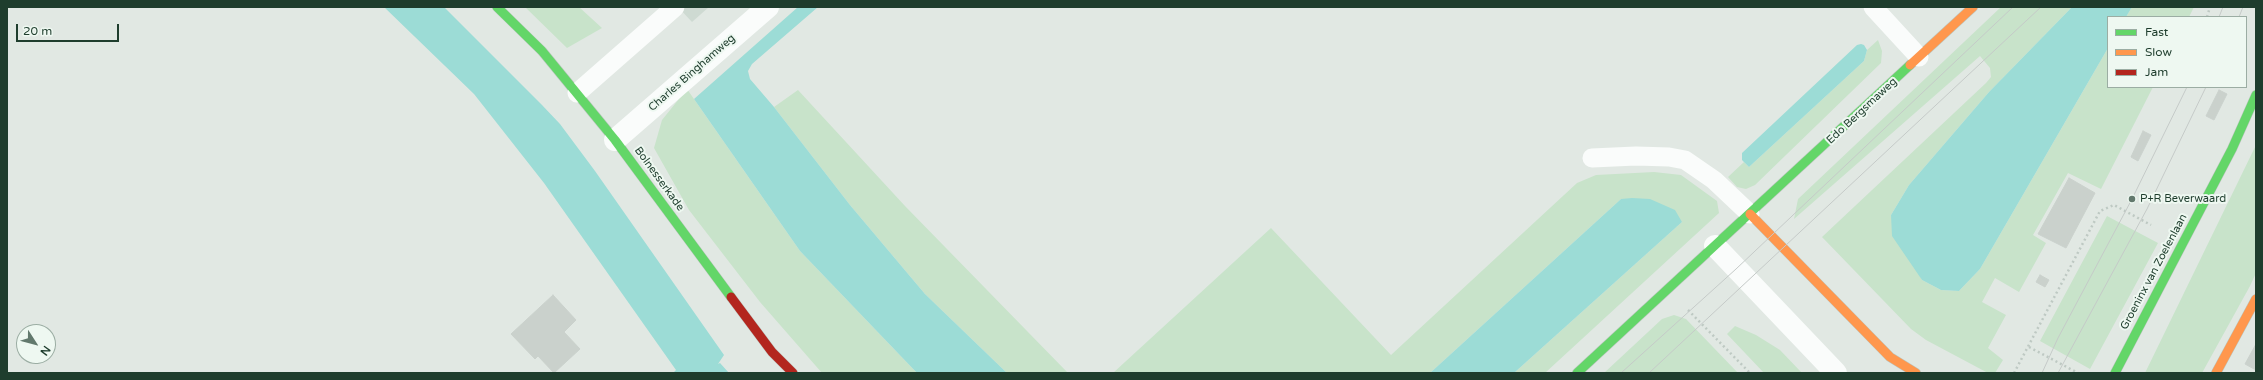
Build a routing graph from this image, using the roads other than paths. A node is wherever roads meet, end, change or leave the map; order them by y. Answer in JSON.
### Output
{"nodes":[{"id":1,"x":497,"y":7,"type":"edge"},
{"id":2,"x":675,"y":7,"type":"edge"},
{"id":3,"x":768,"y":7,"type":"edge"},
{"id":4,"x":1873,"y":7,"type":"edge"},
{"id":5,"x":1973,"y":7,"type":"edge"},
{"id":6,"x":1919,"y":57,"type":"junction"},
{"id":7,"x":577,"y":93,"type":"junction"},
{"id":8,"x":2256,"y":95,"type":"edge"},
{"id":9,"x":616,"y":140,"type":"junction"},
{"id":10,"x":1592,"y":158,"type":"dead end"},
{"id":11,"x":1750,"y":214,"type":"junction"},
{"id":12,"x":1715,"y":246,"type":"junction"},
{"id":13,"x":2256,"y":299,"type":"edge"},
{"id":14,"x":793,"y":373,"type":"edge"},
{"id":15,"x":1577,"y":373,"type":"edge"},
{"id":16,"x":1836,"y":373,"type":"edge"},
{"id":17,"x":1916,"y":373,"type":"edge"},
{"id":18,"x":2115,"y":373,"type":"edge"},
{"id":19,"x":2216,"y":373,"type":"edge"}],
"edges":[{"from":1,"to":7,"type":"street","name":"Bolnesserkade"},
{"from":2,"to":7,"type":"lane"},
{"from":3,"to":9,"type":"street","name":"Charles Binghamweg"},
{"from":4,"to":6,"type":"lane"},
{"from":5,"to":6,"type":"street","name":"Edo Bergsmaweg"},
{"from":6,"to":11,"type":"street","name":"Edo Bergsmaweg"},
{"from":7,"to":9,"type":"street","name":"Bolnesserkade"},
{"from":8,"to":18,"type":"street","name":"Groeninx van Zoelenlaan"},
{"from":9,"to":14,"type":"street","name":"Bolnesserkade"},
{"from":10,"to":11,"type":"lane"},
{"from":11,"to":12,"type":"street","name":"Edo Bergsmaweg"},
{"from":11,"to":17,"type":"street"},
{"from":12,"to":15,"type":"street","name":"Edo Bergsmaweg"},
{"from":12,"to":16,"type":"street"},
{"from":13,"to":19,"type":"street"}]}
